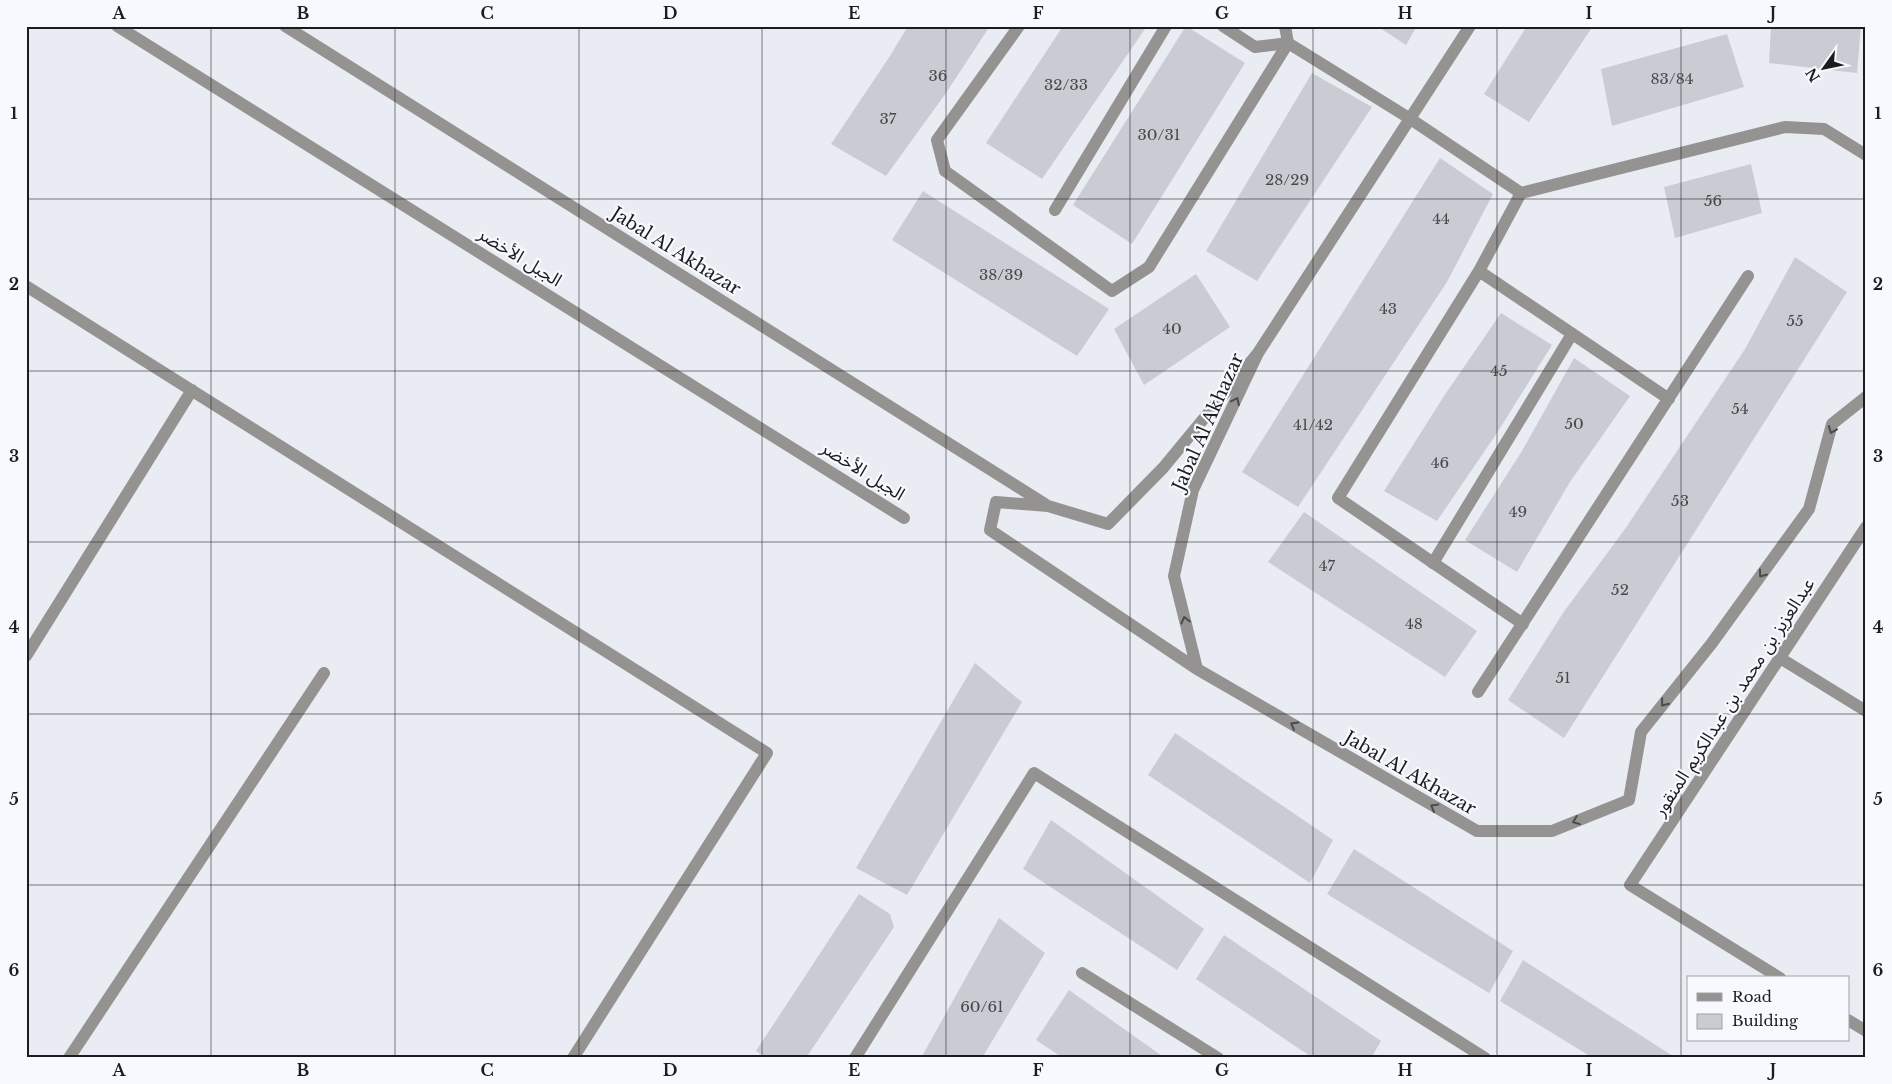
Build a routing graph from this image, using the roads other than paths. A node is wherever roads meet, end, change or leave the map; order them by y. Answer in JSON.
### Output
{"nodes":[{"id":1,"x":117,"y":26,"type":"edge"},
{"id":2,"x":285,"y":26,"type":"edge"},
{"id":3,"x":1019,"y":26,"type":"edge"},
{"id":4,"x":1166,"y":26,"type":"edge"},
{"id":5,"x":1223,"y":26,"type":"edge"},
{"id":6,"x":1285,"y":26,"type":"edge"},
{"id":7,"x":1470,"y":26,"type":"edge"},
{"id":8,"x":1288,"y":43,"type":"junction"},
{"id":9,"x":1410,"y":118,"type":"junction"},
{"id":10,"x":1866,"y":155,"type":"edge"},
{"id":11,"x":1521,"y":193,"type":"junction"},
{"id":12,"x":1056,"y":210,"type":"dead end"},
{"id":13,"x":1479,"y":271,"type":"junction"},
{"id":14,"x":1748,"y":276,"type":"dead end"},
{"id":15,"x":26,"y":286,"type":"edge"},
{"id":16,"x":1572,"y":334,"type":"junction"},
{"id":17,"x":1258,"y":353,"type":"junction"},
{"id":18,"x":192,"y":390,"type":"junction"},
{"id":19,"x":1866,"y":397,"type":"edge"},
{"id":20,"x":1669,"y":399,"type":"junction"},
{"id":21,"x":1048,"y":506,"type":"junction"},
{"id":22,"x":904,"y":518,"type":"dead end"},
{"id":23,"x":1866,"y":527,"type":"edge"},
{"id":24,"x":1432,"y":562,"type":"junction"},
{"id":25,"x":1522,"y":624,"type":"junction"},
{"id":26,"x":26,"y":656,"type":"edge"},
{"id":27,"x":1780,"y":658,"type":"junction"},
{"id":28,"x":1197,"y":669,"type":"junction"},
{"id":29,"x":324,"y":673,"type":"dead end"},
{"id":30,"x":1478,"y":692,"type":"dead end"},
{"id":31,"x":1866,"y":711,"type":"edge"},
{"id":32,"x":1477,"y":831,"type":"joint"},
{"id":33,"x":1082,"y":972,"type":"dead end"},
{"id":34,"x":1777,"y":976,"type":"edge"},
{"id":35,"x":1850,"y":1021,"type":"edge"},
{"id":36,"x":1866,"y":1031,"type":"edge"},
{"id":37,"x":69,"y":1058,"type":"edge"},
{"id":38,"x":573,"y":1058,"type":"edge"},
{"id":39,"x":856,"y":1058,"type":"edge"},
{"id":40,"x":1218,"y":1058,"type":"edge"},
{"id":41,"x":1485,"y":1058,"type":"edge"}],
"edges":[{"from":1,"to":22,"type":"street","name":"الجبل الأخضر"},
{"from":2,"to":21,"type":"street","name":"Jabal Al Akhazar"},
{"from":3,"to":8,"type":"street"},
{"from":4,"to":12,"type":"street"},
{"from":5,"to":8,"type":"street"},
{"from":6,"to":8,"type":"street"},
{"from":7,"to":9,"type":"street"},
{"from":8,"to":9,"type":"street"},
{"from":9,"to":11,"type":"street"},
{"from":9,"to":17,"type":"street"},
{"from":10,"to":11,"type":"street"},
{"from":11,"to":13,"type":"street"},
{"from":13,"to":16,"type":"street"},
{"from":13,"to":24,"type":"street"},
{"from":14,"to":20,"type":"street"},
{"from":15,"to":18,"type":"street"},
{"from":16,"to":20,"type":"street"},
{"from":16,"to":24,"type":"street"},
{"from":17,"to":21,"type":"street","name":"Jabal Al Akhazar"},
{"from":28,"to":17,"type":"street","name":"Jabal Al Akhazar","one_way":true},
{"from":18,"to":26,"type":"street"},
{"from":18,"to":38,"type":"street"},
{"from":19,"to":32,"type":"street","name":"عبدالعزيز بن محمد بن عبدالكريم المنقور","one_way":true},
{"from":20,"to":25,"type":"street"},
{"from":21,"to":28,"type":"street","name":"Jabal Al Akhazar"},
{"from":23,"to":27,"type":"street","name":"عبدالعزيز بن محمد بن عبدالكريم المنقور"},
{"from":24,"to":25,"type":"street"},
{"from":25,"to":30,"type":"street"},
{"from":27,"to":31,"type":"street"},
{"from":27,"to":34,"type":"street","name":"عبدالعزيز بن محمد بن عبدالكريم المنقور"},
{"from":32,"to":28,"type":"street","name":"Jabal Al Akhazar","one_way":true},
{"from":29,"to":37,"type":"street"},
{"from":33,"to":40,"type":"street"},
{"from":35,"to":36,"type":"street"},
{"from":39,"to":41,"type":"street"}]}
